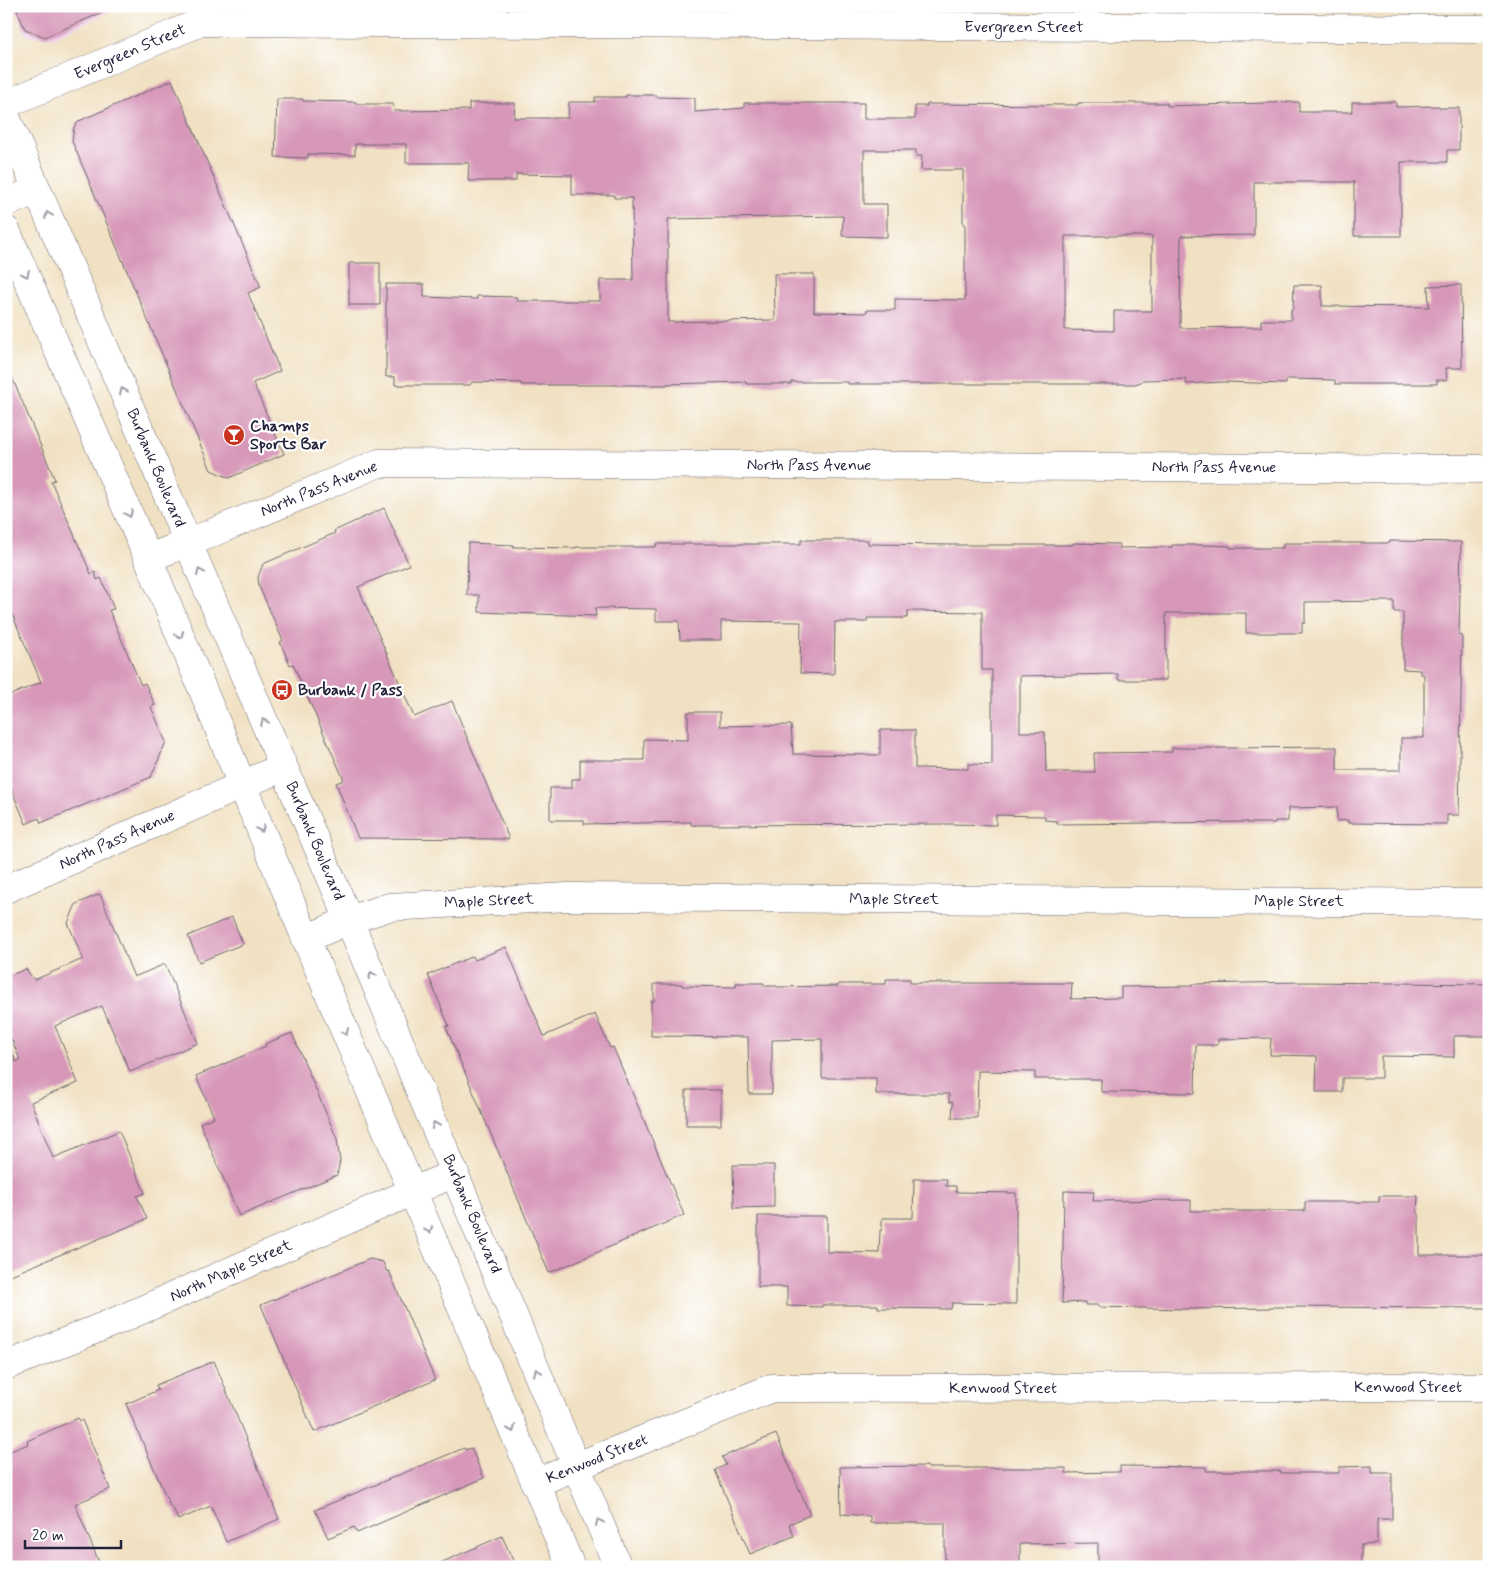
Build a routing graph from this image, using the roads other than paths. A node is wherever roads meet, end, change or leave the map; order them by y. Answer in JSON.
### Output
{"nodes":[{"id":1,"x":1489,"y":29,"type":"edge"},
{"id":2,"x":6,"y":104,"type":"edge"},
{"id":3,"x":6,"y":117,"type":"edge"},
{"id":4,"x":37,"y":190,"type":"junction"},
{"id":5,"x":6,"y":203,"type":"edge"},
{"id":6,"x":6,"y":230,"type":"edge"},
{"id":7,"x":1489,"y":469,"type":"edge"},
{"id":8,"x":188,"y":543,"type":"junction"},
{"id":9,"x":148,"y":558,"type":"junction"},
{"id":10,"x":283,"y":767,"type":"junction"},
{"id":11,"x":241,"y":784,"type":"junction"},
{"id":12,"x":6,"y":889,"type":"edge"},
{"id":13,"x":1489,"y":903,"type":"edge"},
{"id":14,"x":349,"y":920,"type":"junction"},
{"id":15,"x":306,"y":939,"type":"junction"},
{"id":16,"x":455,"y":1173,"type":"junction"},
{"id":17,"x":412,"y":1191,"type":"junction"},
{"id":18,"x":6,"y":1366,"type":"edge"},
{"id":19,"x":1489,"y":1387,"type":"edge"},
{"id":20,"x":576,"y":1466,"type":"junction"},
{"id":21,"x":536,"y":1483,"type":"junction"},
{"id":22,"x":571,"y":1567,"type":"edge"},
{"id":23,"x":618,"y":1567,"type":"edge"}],
"edges":[{"from":1,"to":2,"type":"street","name":"Evergreen Street"},
{"from":3,"to":4,"type":"street","name":"Burbank Boulevard"},
{"from":4,"to":5,"type":"street"},
{"from":8,"to":4,"type":"street","name":"Burbank Boulevard","one_way":true},
{"from":6,"to":9,"type":"street","one_way":true},
{"from":7,"to":8,"type":"street","name":"North Pass Avenue"},
{"from":8,"to":9,"type":"street","name":"North Pass Avenue"},
{"from":10,"to":8,"type":"street","name":"Burbank Boulevard","one_way":true},
{"from":9,"to":11,"type":"street","one_way":true},
{"from":10,"to":11,"type":"street","name":"North Pass Avenue"},
{"from":10,"to":14,"type":"street","name":"Burbank Boulevard"},
{"from":11,"to":12,"type":"street","name":"North Pass Avenue"},
{"from":11,"to":15,"type":"street","one_way":true},
{"from":13,"to":14,"type":"street","name":"Maple Street"},
{"from":14,"to":15,"type":"street","name":"Maple Street"},
{"from":16,"to":14,"type":"street","name":"Burbank Boulevard","one_way":true},
{"from":15,"to":17,"type":"street","one_way":true},
{"from":16,"to":17,"type":"street","name":"North Maple Street"},
{"from":20,"to":16,"type":"street","name":"Burbank Boulevard","one_way":true},
{"from":17,"to":18,"type":"street","name":"North Maple Street"},
{"from":17,"to":21,"type":"street","one_way":true},
{"from":19,"to":20,"type":"street","name":"Kenwood Street"},
{"from":20,"to":21,"type":"street","name":"Kenwood Street"},
{"from":23,"to":20,"type":"street","name":"Burbank Boulevard","one_way":true},
{"from":21,"to":22,"type":"street"}]}
